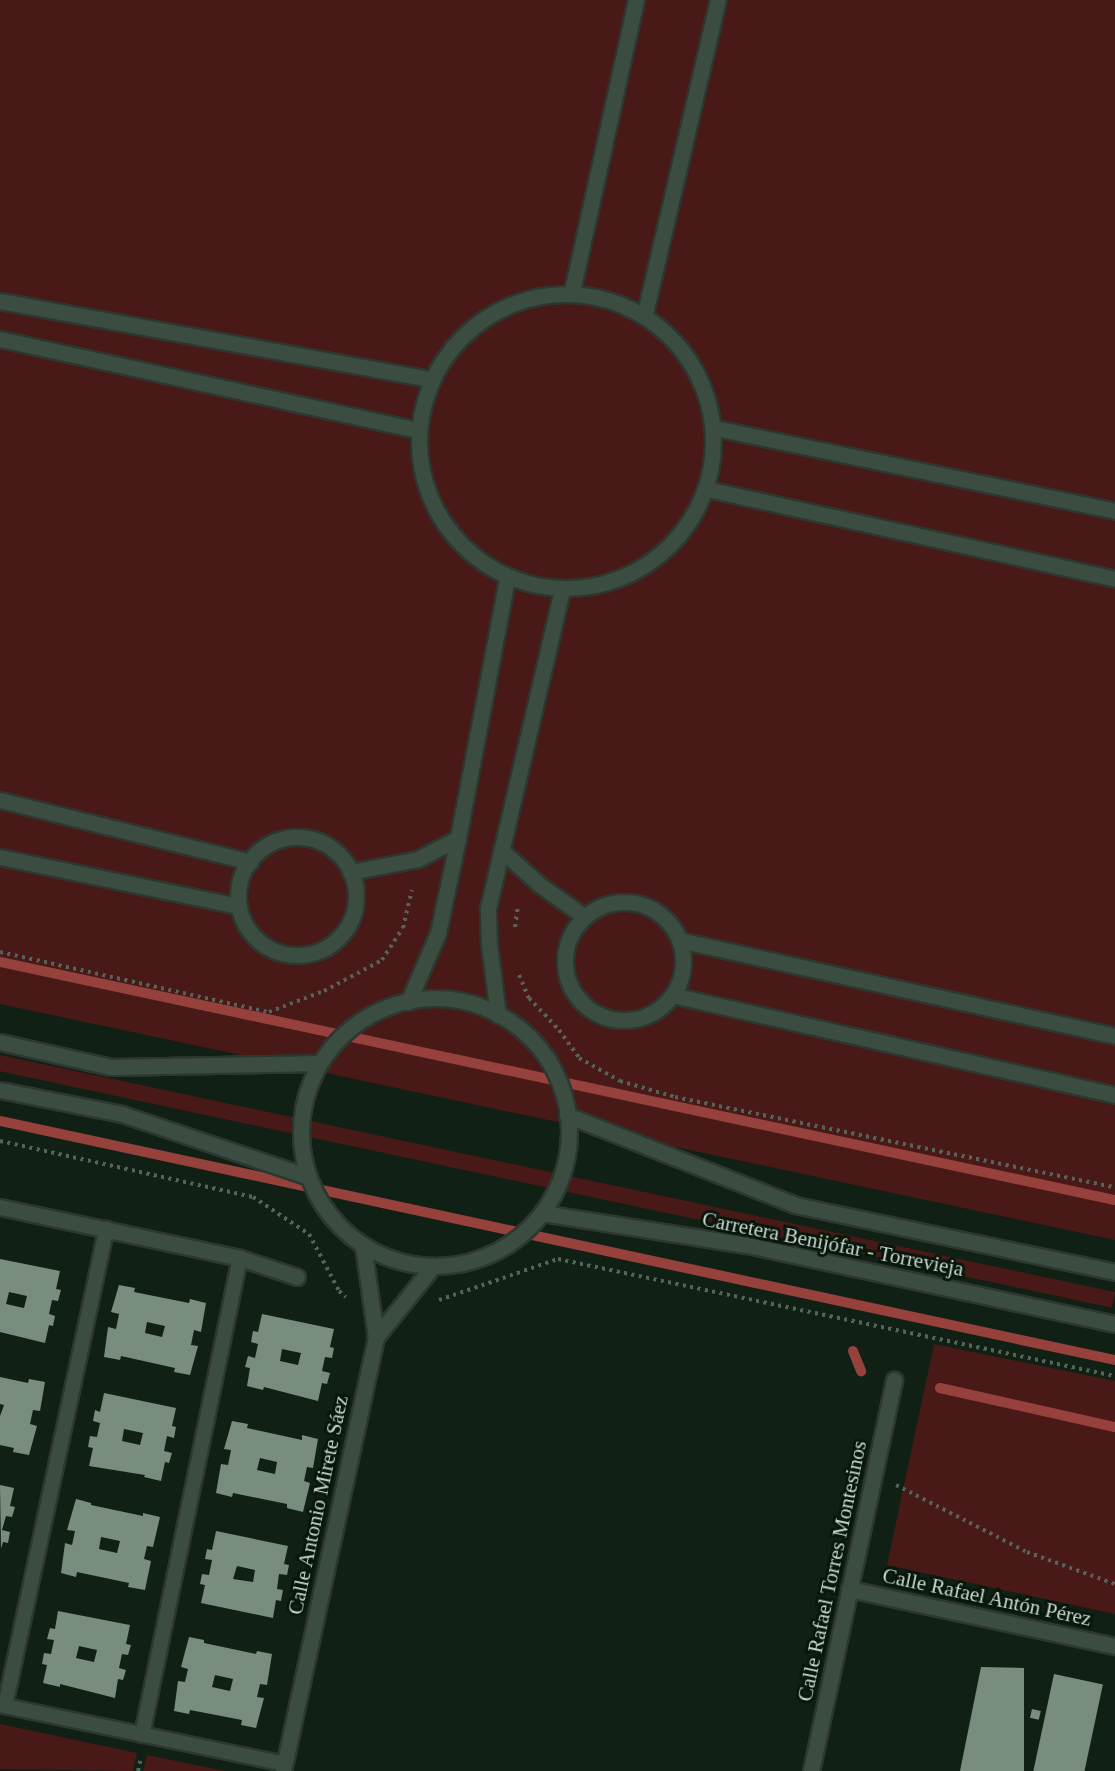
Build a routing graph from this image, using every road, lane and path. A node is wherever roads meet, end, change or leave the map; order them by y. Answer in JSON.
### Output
{"nodes":[{"id":1,"x":636,"y":0,"type":"edge"},
{"id":2,"x":718,"y":0,"type":"edge"},
{"id":3,"x":572,"y":291,"type":"junction"},
{"id":4,"x":0,"y":301,"type":"edge"},
{"id":5,"x":645,"y":313,"type":"junction"},
{"id":6,"x":0,"y":339,"type":"edge"},
{"id":7,"x":429,"y":379,"type":"junction"},
{"id":8,"x":715,"y":428,"type":"junction"},
{"id":9,"x":419,"y":430,"type":"junction"},
{"id":10,"x":707,"y":489,"type":"junction"},
{"id":11,"x":1115,"y":511,"type":"edge"},
{"id":12,"x":507,"y":578,"type":"junction"},
{"id":13,"x":1115,"y":579,"type":"edge"},
{"id":14,"x":562,"y":590,"type":"junction"},
{"id":15,"x":0,"y":800,"type":"edge"},
{"id":16,"x":458,"y":837,"type":"junction"},
{"id":17,"x":501,"y":850,"type":"junction"},
{"id":18,"x":0,"y":858,"type":"edge"},
{"id":19,"x":250,"y":862,"type":"junction"},
{"id":20,"x":350,"y":872,"type":"junction"},
{"id":21,"x":412,"y":890,"type":"dead end"},
{"id":22,"x":239,"y":906,"type":"junction"},
{"id":23,"x":518,"y":906,"type":"dead end"},
{"id":24,"x":585,"y":917,"type":"junction"},
{"id":25,"x":514,"y":938,"type":"dead end"},
{"id":26,"x":679,"y":940,"type":"junction"},
{"id":27,"x":0,"y":952,"type":"edge"},
{"id":28,"x":517,"y":969,"type":"dead end"},
{"id":29,"x":672,"y":995,"type":"junction"},
{"id":30,"x":408,"y":1002,"type":"junction"},
{"id":31,"x":498,"y":1015,"type":"junction"},
{"id":32,"x":1115,"y":1036,"type":"edge"},
{"id":33,"x":0,"y":1042,"type":"edge"},
{"id":34,"x":320,"y":1063,"type":"junction"},
{"id":35,"x":0,"y":1090,"type":"edge"},
{"id":36,"x":1115,"y":1095,"type":"edge"},
{"id":37,"x":567,"y":1115,"type":"junction"},
{"id":38,"x":0,"y":1141,"type":"edge"},
{"id":39,"x":309,"y":1177,"type":"junction"},
{"id":40,"x":1115,"y":1187,"type":"edge"},
{"id":41,"x":0,"y":1207,"type":"edge"},
{"id":42,"x":542,"y":1213,"type":"junction"},
{"id":43,"x":106,"y":1229,"type":"junction"},
{"id":44,"x":363,"y":1245,"type":"junction"},
{"id":45,"x":240,"y":1258,"type":"junction"},
{"id":46,"x":433,"y":1266,"type":"junction"},
{"id":47,"x":1115,"y":1272,"type":"edge"},
{"id":48,"x":297,"y":1277,"type":"dead end"},
{"id":49,"x":432,"y":1303,"type":"dead end"},
{"id":50,"x":372,"y":1311,"type":"junction"},
{"id":51,"x":1115,"y":1324,"type":"edge"},
{"id":52,"x":376,"y":1337,"type":"junction"},
{"id":53,"x":1115,"y":1376,"type":"edge"},
{"id":54,"x":894,"y":1380,"type":"dead end"},
{"id":55,"x":874,"y":1473,"type":"junction"},
{"id":56,"x":1115,"y":1584,"type":"edge"},
{"id":57,"x":849,"y":1589,"type":"junction"},
{"id":58,"x":1115,"y":1646,"type":"edge"},
{"id":59,"x":2,"y":1706,"type":"edge"},
{"id":60,"x":142,"y":1735,"type":"junction"},
{"id":61,"x":284,"y":1767,"type":"edge"},
{"id":62,"x":811,"y":1771,"type":"edge"}],
"edges":[{"from":1,"to":3,"type":"street"},
{"from":2,"to":5,"type":"street"},
{"from":3,"to":5,"type":"street"},
{"from":3,"to":7,"type":"street"},
{"from":4,"to":7,"type":"street"},
{"from":5,"to":8,"type":"street"},
{"from":6,"to":9,"type":"street"},
{"from":7,"to":9,"type":"street"},
{"from":8,"to":10,"type":"street"},
{"from":8,"to":11,"type":"street"},
{"from":9,"to":12,"type":"street"},
{"from":10,"to":13,"type":"street"},
{"from":10,"to":14,"type":"street"},
{"from":12,"to":14,"type":"street"},
{"from":12,"to":16,"type":"street"},
{"from":14,"to":17,"type":"street"},
{"from":15,"to":19,"type":"street"},
{"from":16,"to":20,"type":"street"},
{"from":16,"to":30,"type":"street"},
{"from":17,"to":24,"type":"street"},
{"from":17,"to":31,"type":"street"},
{"from":18,"to":22,"type":"street"},
{"from":19,"to":20,"type":"street"},
{"from":19,"to":22,"type":"street"},
{"from":20,"to":22,"type":"street"},
{"from":21,"to":27,"type":"path"},
{"from":23,"to":25,"type":"path"},
{"from":24,"to":26,"type":"street"},
{"from":24,"to":29,"type":"street"},
{"from":26,"to":29,"type":"street"},
{"from":26,"to":32,"type":"street"},
{"from":28,"to":40,"type":"path"},
{"from":29,"to":36,"type":"street"},
{"from":30,"to":31,"type":"street"},
{"from":30,"to":34,"type":"street"},
{"from":31,"to":37,"type":"street"},
{"from":33,"to":34,"type":"street"},
{"from":34,"to":39,"type":"street"},
{"from":35,"to":39,"type":"street"},
{"from":37,"to":42,"type":"street"},
{"from":37,"to":47,"type":"street","name":"Carretera Benijófar - Torrevieja"},
{"from":38,"to":50,"type":"path"},
{"from":39,"to":44,"type":"street"},
{"from":41,"to":43,"type":"street"},
{"from":42,"to":46,"type":"street"},
{"from":42,"to":51,"type":"street","name":"Carretera Benijófar - Torrevieja"},
{"from":43,"to":45,"type":"street"},
{"from":43,"to":59,"type":"lane"},
{"from":44,"to":46,"type":"street"},
{"from":44,"to":50,"type":"street"},
{"from":45,"to":48,"type":"street"},
{"from":45,"to":60,"type":"lane"},
{"from":46,"to":52,"type":"street","name":"Calle Antonio Mirete Sáez"},
{"from":49,"to":53,"type":"path"},
{"from":50,"to":52,"type":"street"},
{"from":52,"to":61,"type":"street","name":"Calle Antonio Mirete Sáez"},
{"from":54,"to":55,"type":"street","name":"Calle Rafael Torres Montesinos"},
{"from":55,"to":56,"type":"path"},
{"from":55,"to":57,"type":"street","name":"Calle Rafael Torres Montesinos"},
{"from":57,"to":58,"type":"street","name":"Calle Rafael Antón Pérez"},
{"from":57,"to":62,"type":"street","name":"Calle Rafael Torres Montesinos"},
{"from":59,"to":60,"type":"lane"},
{"from":60,"to":61,"type":"lane"}]}
